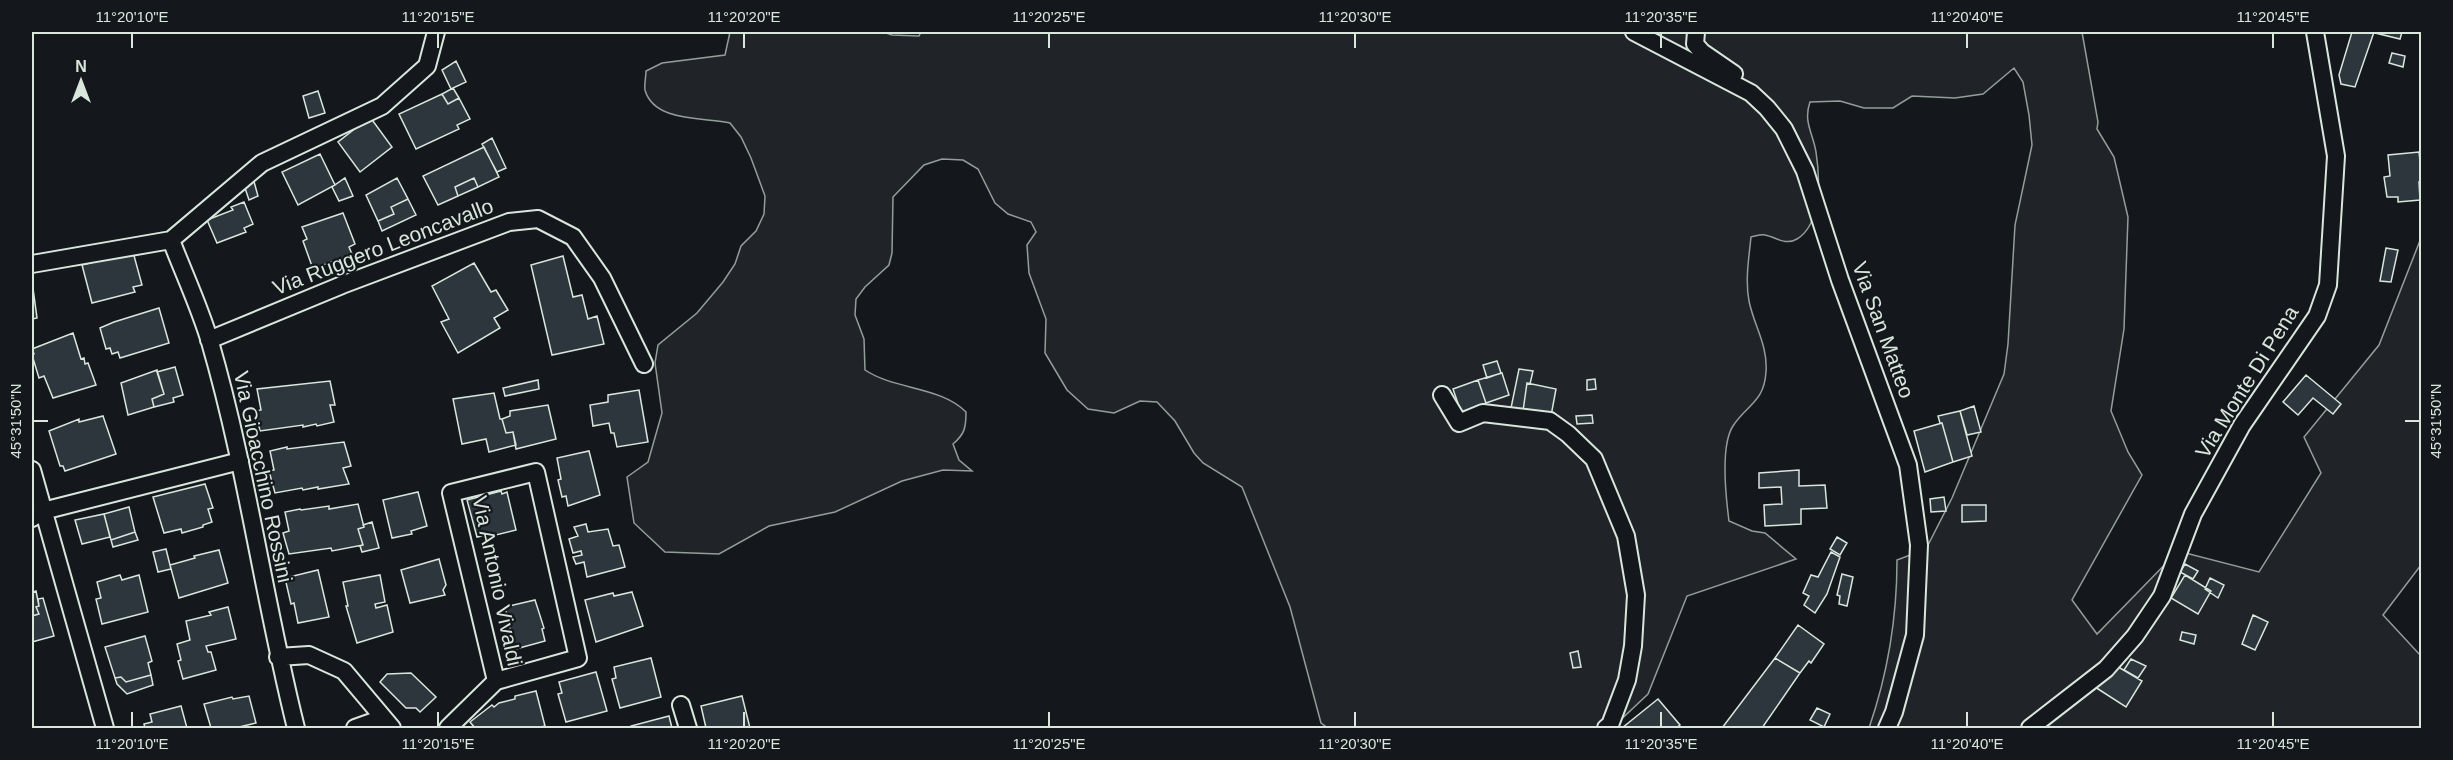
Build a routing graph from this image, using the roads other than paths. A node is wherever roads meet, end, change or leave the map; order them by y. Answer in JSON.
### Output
{"nodes":[{"id":1,"x":436,"y":32,"type":"edge"},
{"id":2,"x":1634,"y":32,"type":"edge"},
{"id":3,"x":1696,"y":32,"type":"edge"},
{"id":4,"x":2315,"y":32,"type":"edge"},
{"id":5,"x":1751,"y":93,"type":"junction"},
{"id":6,"x":171,"y":240,"type":"junction"},
{"id":7,"x":32,"y":264,"type":"edge"},
{"id":8,"x":209,"y":340,"type":"junction"},
{"id":9,"x":644,"y":363,"type":"dead end"},
{"id":10,"x":1442,"y":395,"type":"dead end"},
{"id":11,"x":240,"y":461,"type":"junction"},
{"id":12,"x":32,"y":470,"type":"edge"},
{"id":13,"x":37,"y":514,"type":"edge"},
{"id":14,"x":278,"y":657,"type":"junction"},
{"id":15,"x":495,"y":681,"type":"junction"},
{"id":16,"x":681,"y":705,"type":"dead end"},
{"id":17,"x":388,"y":723,"type":"edge"},
{"id":18,"x":105,"y":729,"type":"edge"},
{"id":19,"x":296,"y":729,"type":"edge"},
{"id":20,"x":355,"y":729,"type":"edge"},
{"id":21,"x":448,"y":729,"type":"edge"},
{"id":22,"x":688,"y":729,"type":"edge"},
{"id":23,"x":1606,"y":729,"type":"edge"},
{"id":24,"x":1887,"y":729,"type":"edge"},
{"id":25,"x":2030,"y":729,"type":"edge"}],
"edges":[{"from":1,"to":6,"type":"street"},
{"from":2,"to":5,"type":"street","name":"Via San Matteo"},
{"from":3,"to":5,"type":"street"},
{"from":4,"to":25,"type":"street","name":"Via Monte Di Pena"},
{"from":5,"to":24,"type":"street","name":"Via San Matteo"},
{"from":6,"to":7,"type":"street"},
{"from":6,"to":8,"type":"street","name":"Via Gioacchino Rossini"},
{"from":8,"to":9,"type":"street","name":"Via Ruggero Leoncavallo"},
{"from":8,"to":11,"type":"street","name":"Via Gioacchino Rossini"},
{"from":10,"to":23,"type":"street"},
{"from":11,"to":13,"type":"street"},
{"from":11,"to":14,"type":"street","name":"Via Gioacchino Rossini"},
{"from":12,"to":13,"type":"street"},
{"from":13,"to":18,"type":"street"},
{"from":14,"to":17,"type":"street"},
{"from":14,"to":19,"type":"street","name":"Via Gioacchino Rossini"},
{"from":15,"to":15,"type":"street","name":"Via Antonio Vivaldi"},
{"from":15,"to":21,"type":"street","name":"Via Antonio Vivaldi"},
{"from":16,"to":22,"type":"street"},
{"from":17,"to":20,"type":"street"}]}
